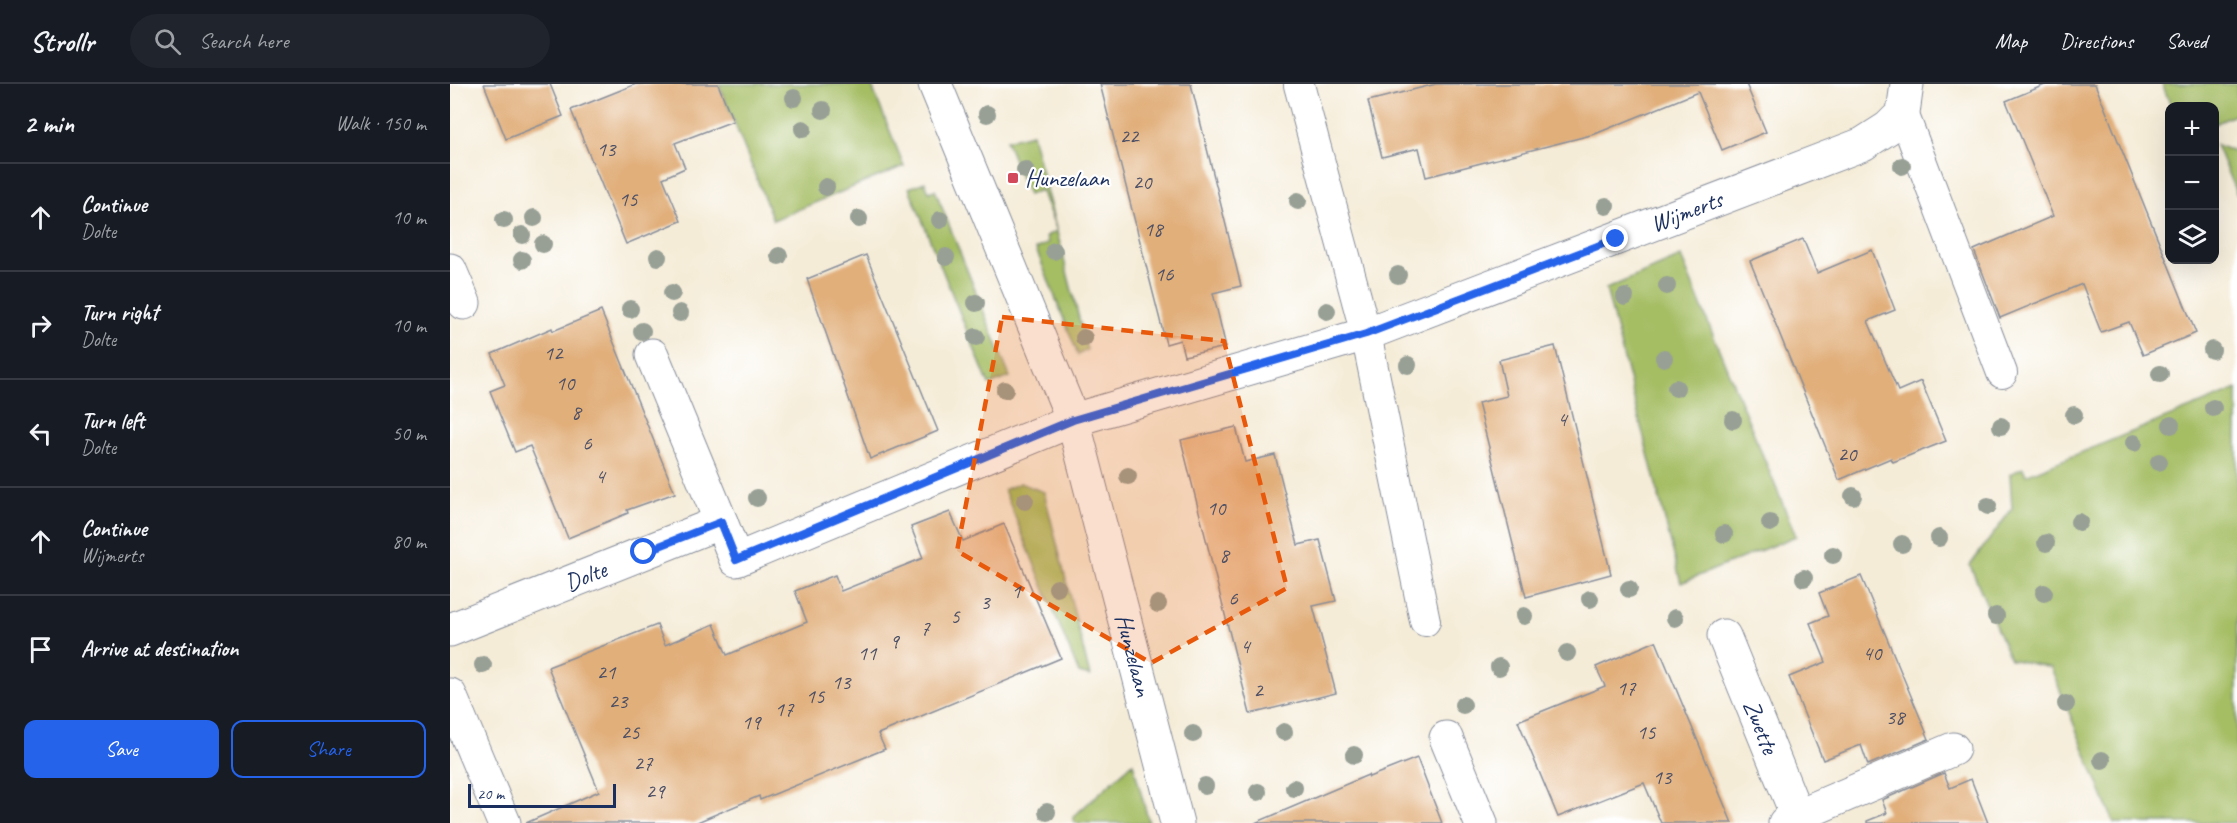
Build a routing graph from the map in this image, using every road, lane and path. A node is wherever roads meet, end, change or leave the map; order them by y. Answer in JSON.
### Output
{"nodes":[{"id":1,"x":935,"y":84,"type":"edge"},
{"id":2,"x":1299,"y":85,"type":"edge"},
{"id":3,"x":1905,"y":99,"type":"edge"},
{"id":4,"x":450,"y":270,"type":"edge"},
{"id":5,"x":464,"y":303,"type":"dead end"},
{"id":6,"x":1366,"y":334,"type":"junction"},
{"id":7,"x":652,"y":355,"type":"dead end"},
{"id":8,"x":2002,"y":373,"type":"dead end"},
{"id":9,"x":1073,"y":420,"type":"junction"},
{"id":10,"x":721,"y":522,"type":"junction"},
{"id":11,"x":1425,"y":621,"type":"dead end"},
{"id":12,"x":450,"y":630,"type":"edge"},
{"id":13,"x":1724,"y":636,"type":"dead end"},
{"id":14,"x":450,"y":695,"type":"edge"},
{"id":15,"x":1446,"y":738,"type":"dead end"},
{"id":16,"x":1953,"y":749,"type":"dead end"},
{"id":17,"x":1794,"y":821,"type":"edge"},
{"id":18,"x":504,"y":823,"type":"edge"},
{"id":19,"x":1177,"y":823,"type":"edge"},
{"id":20,"x":1481,"y":823,"type":"edge"}],
"edges":[{"from":1,"to":9,"type":"street","name":"Hunzelaan"},
{"from":2,"to":6,"type":"lane"},
{"from":3,"to":6,"type":"street","name":"Wijmerts"},
{"from":3,"to":8,"type":"lane"},
{"from":4,"to":5,"type":"street"},
{"from":6,"to":9,"type":"street","name":"Wijmerts"},
{"from":6,"to":11,"type":"lane"},
{"from":7,"to":10,"type":"street"},
{"from":9,"to":10,"type":"street"},
{"from":9,"to":19,"type":"street","name":"Hunzelaan"},
{"from":10,"to":12,"type":"street","name":"Dolte"},
{"from":13,"to":17,"type":"street","name":"Zwette"},
{"from":14,"to":18,"type":"street"},
{"from":15,"to":20,"type":"street"},
{"from":16,"to":17,"type":"street","name":"Zwette"}]}
